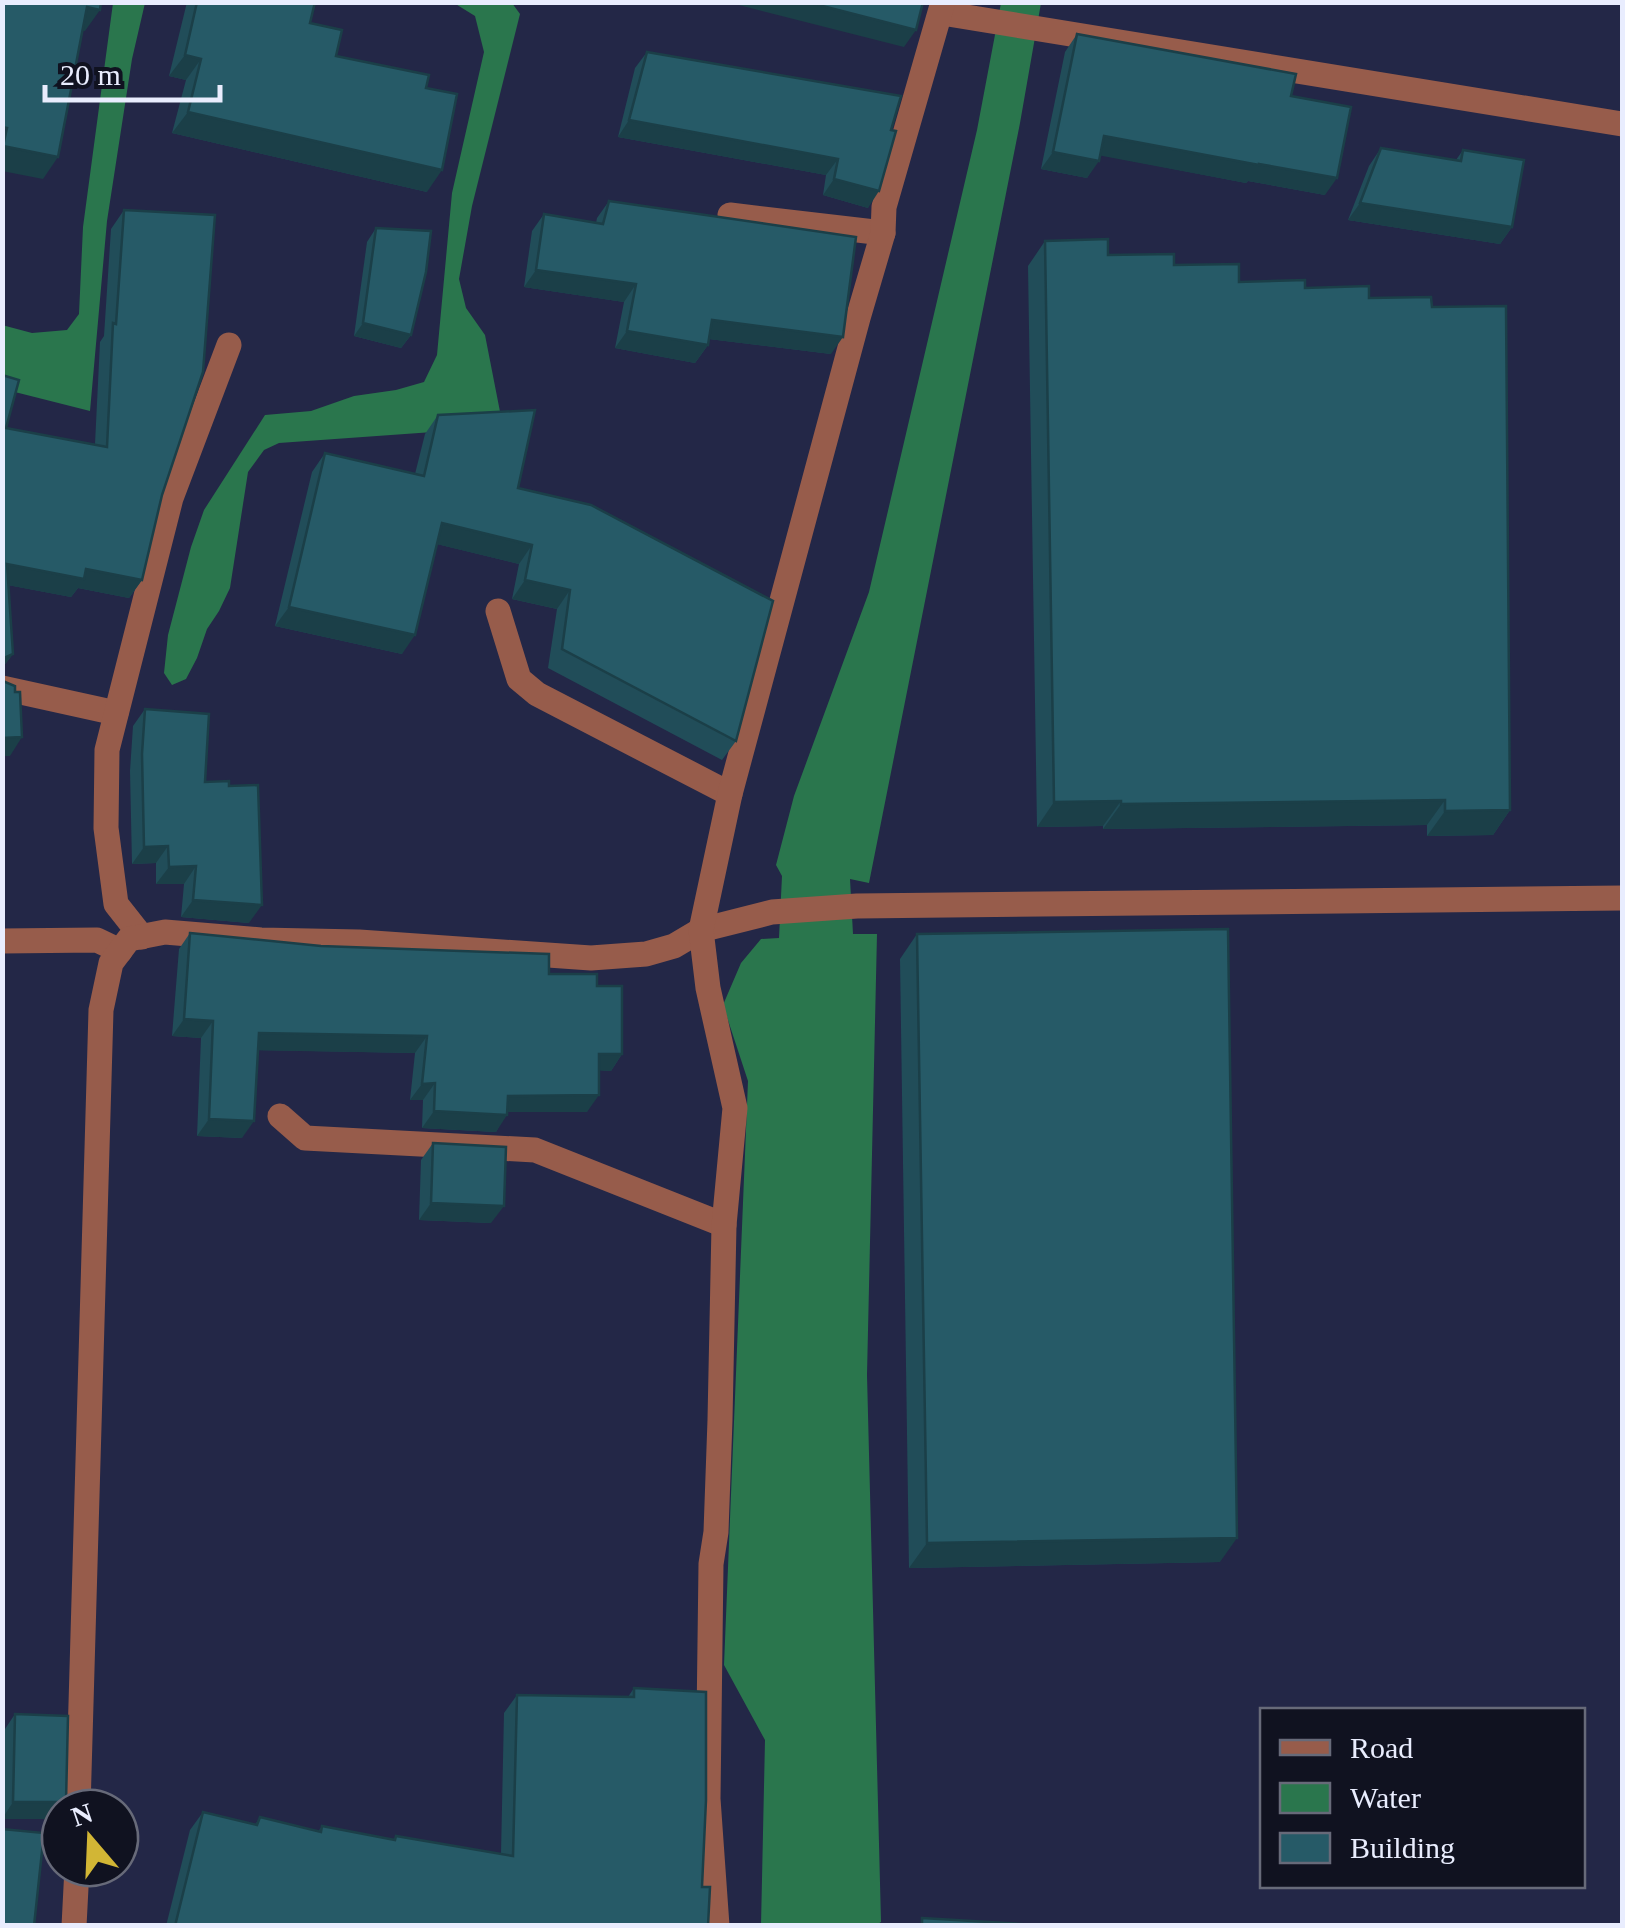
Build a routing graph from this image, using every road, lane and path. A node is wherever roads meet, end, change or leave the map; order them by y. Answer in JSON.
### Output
{"nodes":[{"id":1,"x":942,"y":8,"type":"edge"},
{"id":2,"x":1622,"y":124,"type":"edge"},
{"id":3,"x":730,"y":215,"type":"edge"},
{"id":4,"x":883,"y":233,"type":"junction"},
{"id":5,"x":229,"y":345,"type":"dead end"},
{"id":6,"x":498,"y":611,"type":"dead end"},
{"id":7,"x":2,"y":688,"type":"edge"},
{"id":8,"x":116,"y":712,"type":"junction"},
{"id":9,"x":730,"y":794,"type":"junction"},
{"id":10,"x":1622,"y":898,"type":"edge"},
{"id":11,"x":701,"y":930,"type":"junction"},
{"id":12,"x":2,"y":941,"type":"edge"},
{"id":13,"x":131,"y":944,"type":"junction"},
{"id":14,"x":280,"y":1116,"type":"dead end"},
{"id":15,"x":724,"y":1224,"type":"junction"},
{"id":16,"x":79,"y":1788,"type":"edge"},
{"id":17,"x":76,"y":1888,"type":"edge"},
{"id":18,"x":74,"y":1926,"type":"edge"},
{"id":19,"x":717,"y":1926,"type":"edge"}],
"edges":[{"from":1,"to":2,"type":"street"},
{"from":1,"to":4,"type":"street"},
{"from":3,"to":4,"type":"street"},
{"from":4,"to":9,"type":"street"},
{"from":5,"to":8,"type":"street"},
{"from":6,"to":9,"type":"street"},
{"from":7,"to":8,"type":"street"},
{"from":8,"to":13,"type":"street"},
{"from":9,"to":11,"type":"street"},
{"from":10,"to":11,"type":"street"},
{"from":11,"to":13,"type":"street"},
{"from":11,"to":15,"type":"street"},
{"from":12,"to":13,"type":"street"},
{"from":13,"to":16,"type":"street"},
{"from":14,"to":15,"type":"street"},
{"from":15,"to":19,"type":"street"},
{"from":17,"to":18,"type":"street"}]}
